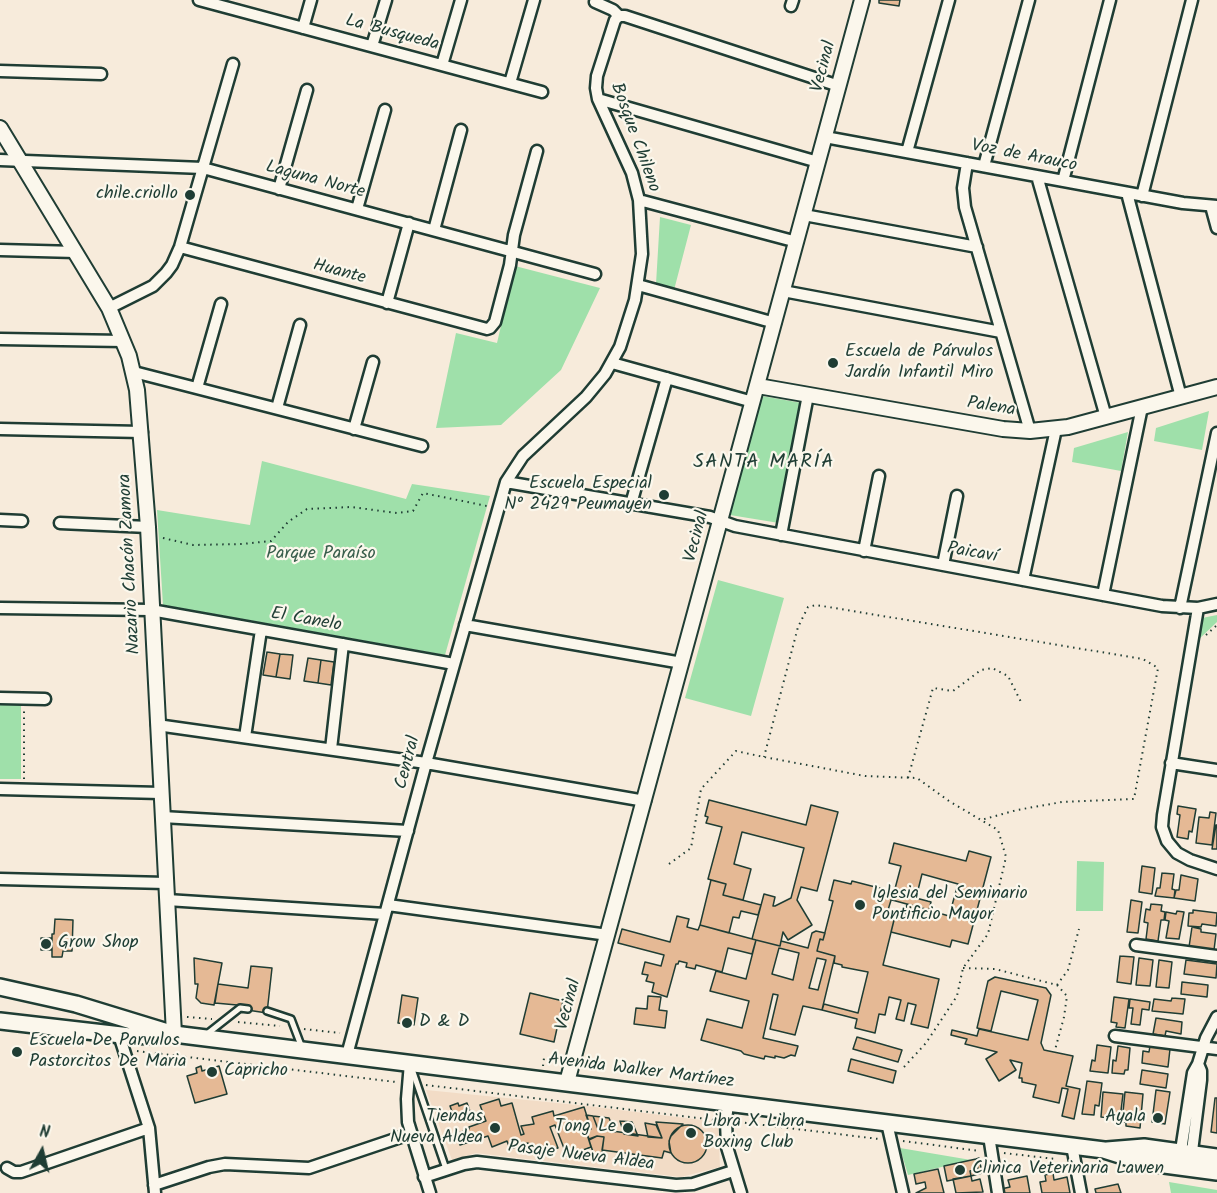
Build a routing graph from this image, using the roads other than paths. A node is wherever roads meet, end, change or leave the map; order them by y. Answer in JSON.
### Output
{"nodes":[{"id":1,"x":199,"y":0,"type":"edge"},
{"id":2,"x":311,"y":0,"type":"edge"},
{"id":3,"x":386,"y":0,"type":"edge"},
{"id":4,"x":460,"y":0,"type":"edge"},
{"id":5,"x":534,"y":0,"type":"edge"},
{"id":6,"x":862,"y":0,"type":"edge"},
{"id":7,"x":949,"y":0,"type":"edge"},
{"id":8,"x":1029,"y":0,"type":"edge"},
{"id":9,"x":1110,"y":0,"type":"edge"},
{"id":10,"x":1192,"y":0,"type":"edge"},
{"id":11,"x":595,"y":2,"type":"dead end"},
{"id":12,"x":236,"y":5,"type":"edge"},
{"id":13,"x":619,"y":16,"type":"junction"},
{"id":14,"x":303,"y":28,"type":"junction"},
{"id":15,"x":372,"y":46,"type":"junction"},
{"id":16,"x":233,"y":64,"type":"dead end"},
{"id":17,"x":442,"y":65,"type":"junction"},
{"id":18,"x":0,"y":71,"type":"edge"},
{"id":19,"x":101,"y":74,"type":"dead end"},
{"id":20,"x":510,"y":83,"type":"junction"},
{"id":21,"x":839,"y":86,"type":"junction"},
{"id":22,"x":308,"y":90,"type":"dead end"},
{"id":23,"x":542,"y":92,"type":"dead end"},
{"id":24,"x":598,"y":99,"type":"junction"},
{"id":25,"x":385,"y":110,"type":"dead end"},
{"id":26,"x":0,"y":128,"type":"edge"},
{"id":27,"x":462,"y":130,"type":"dead end"},
{"id":28,"x":825,"y":137,"type":"junction"},
{"id":29,"x":537,"y":151,"type":"dead end"},
{"id":30,"x":907,"y":152,"type":"junction"},
{"id":31,"x":0,"y":160,"type":"edge"},
{"id":32,"x":20,"y":160,"type":"junction"},
{"id":33,"x":818,"y":162,"type":"junction"},
{"id":34,"x":967,"y":163,"type":"junction"},
{"id":35,"x":984,"y":166,"type":"junction"},
{"id":36,"x":203,"y":168,"type":"junction"},
{"id":37,"x":1037,"y":176,"type":"junction"},
{"id":38,"x":1063,"y":181,"type":"junction"},
{"id":39,"x":279,"y":189,"type":"junction"},
{"id":40,"x":1127,"y":193,"type":"junction"},
{"id":41,"x":1142,"y":196,"type":"junction"},
{"id":42,"x":639,"y":200,"type":"junction"},
{"id":43,"x":1214,"y":206,"type":"edge"},
{"id":44,"x":357,"y":209,"type":"junction"},
{"id":45,"x":804,"y":215,"type":"junction"},
{"id":46,"x":409,"y":223,"type":"junction"},
{"id":47,"x":1217,"y":228,"type":"edge"},
{"id":48,"x":434,"y":230,"type":"junction"},
{"id":49,"x":797,"y":242,"type":"junction"},
{"id":50,"x":180,"y":247,"type":"junction"},
{"id":51,"x":977,"y":247,"type":"junction"},
{"id":52,"x":0,"y":250,"type":"edge"},
{"id":53,"x":512,"y":251,"type":"junction"},
{"id":54,"x":76,"y":252,"type":"junction"},
{"id":55,"x":596,"y":274,"type":"dead end"},
{"id":56,"x":638,"y":285,"type":"junction"},
{"id":57,"x":783,"y":291,"type":"junction"},
{"id":58,"x":387,"y":303,"type":"junction"},
{"id":59,"x":221,"y":304,"type":"dead end"},
{"id":60,"x":109,"y":308,"type":"junction"},
{"id":61,"x":775,"y":323,"type":"junction"},
{"id":62,"x":300,"y":325,"type":"dead end"},
{"id":63,"x":1001,"y":332,"type":"junction"},
{"id":64,"x":0,"y":339,"type":"edge"},
{"id":65,"x":124,"y":341,"type":"junction"},
{"id":66,"x":373,"y":362,"type":"dead end"},
{"id":67,"x":612,"y":363,"type":"junction"},
{"id":68,"x":134,"y":372,"type":"junction"},
{"id":69,"x":667,"y":378,"type":"junction"},
{"id":70,"x":758,"y":386,"type":"junction"},
{"id":71,"x":1217,"y":387,"type":"edge"},
{"id":72,"x":197,"y":388,"type":"junction"},
{"id":73,"x":808,"y":394,"type":"junction"},
{"id":74,"x":1181,"y":397,"type":"junction"},
{"id":75,"x":753,"y":402,"type":"junction"},
{"id":76,"x":1142,"y":407,"type":"junction"},
{"id":77,"x":277,"y":408,"type":"junction"},
{"id":78,"x":1106,"y":417,"type":"junction"},
{"id":79,"x":0,"y":429,"type":"edge"},
{"id":80,"x":354,"y":429,"type":"junction"},
{"id":81,"x":1056,"y":429,"type":"junction"},
{"id":82,"x":1030,"y":431,"type":"junction"},
{"id":83,"x":142,"y":432,"type":"junction"},
{"id":84,"x":1217,"y":433,"type":"edge"},
{"id":85,"x":422,"y":446,"type":"dead end"},
{"id":86,"x":879,"y":476,"type":"dead end"},
{"id":87,"x":506,"y":482,"type":"junction"},
{"id":88,"x":957,"y":496,"type":"dead end"},
{"id":89,"x":632,"y":504,"type":"junction"},
{"id":90,"x":0,"y":520,"type":"edge"},
{"id":91,"x":22,"y":521,"type":"dead end"},
{"id":92,"x":721,"y":522,"type":"junction"},
{"id":93,"x":60,"y":524,"type":"dead end"},
{"id":94,"x":148,"y":531,"type":"junction"},
{"id":95,"x":781,"y":535,"type":"junction"},
{"id":96,"x":864,"y":551,"type":"junction"},
{"id":97,"x":944,"y":565,"type":"junction"},
{"id":98,"x":1023,"y":580,"type":"junction"},
{"id":99,"x":1103,"y":595,"type":"junction"},
{"id":100,"x":1217,"y":604,"type":"edge"},
{"id":101,"x":0,"y":608,"type":"edge"},
{"id":102,"x":1180,"y":608,"type":"junction"},
{"id":103,"x":1198,"y":608,"type":"junction"},
{"id":104,"x":152,"y":610,"type":"junction"},
{"id":105,"x":465,"y":625,"type":"junction"},
{"id":106,"x":261,"y":630,"type":"junction"},
{"id":107,"x":343,"y":644,"type":"junction"},
{"id":108,"x":454,"y":663,"type":"junction"},
{"id":109,"x":682,"y":663,"type":"junction"},
{"id":110,"x":0,"y":698,"type":"edge"},
{"id":111,"x":45,"y":699,"type":"dead end"},
{"id":112,"x":157,"y":725,"type":"junction"},
{"id":113,"x":245,"y":737,"type":"junction"},
{"id":114,"x":331,"y":749,"type":"junction"},
{"id":115,"x":426,"y":763,"type":"junction"},
{"id":116,"x":1171,"y":763,"type":"junction"},
{"id":117,"x":1217,"y":770,"type":"edge"},
{"id":118,"x":0,"y":789,"type":"edge"},
{"id":119,"x":161,"y":794,"type":"junction"},
{"id":120,"x":645,"y":801,"type":"junction"},
{"id":121,"x":162,"y":817,"type":"junction"},
{"id":122,"x":408,"y":831,"type":"junction"},
{"id":123,"x":1217,"y":869,"type":"edge"},
{"id":124,"x":0,"y":879,"type":"edge"},
{"id":125,"x":166,"y":883,"type":"junction"},
{"id":126,"x":166,"y":900,"type":"junction"},
{"id":127,"x":386,"y":910,"type":"junction"},
{"id":128,"x":608,"y":936,"type":"junction"},
{"id":129,"x":1136,"y":945,"type":"dead end"},
{"id":130,"x":1217,"y":956,"type":"edge"},
{"id":131,"x":0,"y":987,"type":"edge"},
{"id":132,"x":248,"y":1009,"type":"dead end"},
{"id":133,"x":267,"y":1011,"type":"dead end"},
{"id":134,"x":1217,"y":1017,"type":"edge"},
{"id":135,"x":0,"y":1021,"type":"edge"},
{"id":136,"x":174,"y":1034,"type":"junction"},
{"id":137,"x":1115,"y":1036,"type":"dead end"},
{"id":138,"x":204,"y":1037,"type":"junction"},
{"id":139,"x":121,"y":1042,"type":"junction"},
{"id":140,"x":1203,"y":1047,"type":"junction"},
{"id":141,"x":303,"y":1049,"type":"junction"},
{"id":142,"x":1217,"y":1049,"type":"edge"},
{"id":143,"x":347,"y":1055,"type":"junction"},
{"id":144,"x":410,"y":1063,"type":"junction"},
{"id":145,"x":567,"y":1082,"type":"junction"},
{"id":146,"x":413,"y":1084,"type":"junction"},
{"id":147,"x":728,"y":1102,"type":"junction"},
{"id":148,"x":887,"y":1123,"type":"junction"},
{"id":149,"x":149,"y":1128,"type":"junction"},
{"id":150,"x":410,"y":1134,"type":"junction"},
{"id":151,"x":989,"y":1136,"type":"junction"},
{"id":152,"x":1072,"y":1146,"type":"junction"},
{"id":153,"x":1217,"y":1157,"type":"edge"},
{"id":154,"x":1185,"y":1160,"type":"junction"},
{"id":155,"x":7,"y":1168,"type":"dead end"},
{"id":156,"x":446,"y":1169,"type":"junction"},
{"id":157,"x":734,"y":1171,"type":"junction"},
{"id":158,"x":1217,"y":1172,"type":"edge"},
{"id":159,"x":424,"y":1177,"type":"junction"},
{"id":160,"x":647,"y":1188,"type":"edge"},
{"id":161,"x":154,"y":1189,"type":"edge"},
{"id":162,"x":430,"y":1193,"type":"edge"},
{"id":163,"x":741,"y":1193,"type":"edge"},
{"id":164,"x":903,"y":1193,"type":"edge"},
{"id":165,"x":998,"y":1193,"type":"edge"},
{"id":166,"x":1081,"y":1193,"type":"edge"}],
"edges":[{"from":1,"to":12,"type":"street","name":"La Busqueda"},
{"from":2,"to":14,"type":"street"},
{"from":3,"to":15,"type":"street"},
{"from":4,"to":17,"type":"street"},
{"from":5,"to":20,"type":"street"},
{"from":6,"to":21,"type":"street","name":"Vecinal"},
{"from":7,"to":30,"type":"street"},
{"from":8,"to":35,"type":"street"},
{"from":9,"to":38,"type":"street"},
{"from":10,"to":41,"type":"street"},
{"from":11,"to":13,"type":"street"},
{"from":12,"to":14,"type":"street","name":"La Busqueda"},
{"from":13,"to":21,"type":"street"},
{"from":13,"to":24,"type":"street","name":"Bosque Chileno"},
{"from":14,"to":15,"type":"street","name":"La Busqueda"},
{"from":15,"to":17,"type":"street","name":"La Busqueda"},
{"from":16,"to":36,"type":"street"},
{"from":17,"to":20,"type":"street","name":"La Busqueda"},
{"from":18,"to":19,"type":"street"},
{"from":20,"to":23,"type":"street","name":"La Busqueda"},
{"from":21,"to":28,"type":"street","name":"Vecinal"},
{"from":22,"to":39,"type":"street"},
{"from":24,"to":33,"type":"street"},
{"from":24,"to":42,"type":"street","name":"Bosque Chileno"},
{"from":25,"to":44,"type":"street"},
{"from":26,"to":32,"type":"street","name":"Nazario Chacón Zamora"},
{"from":27,"to":48,"type":"street"},
{"from":28,"to":30,"type":"street","name":"Voz de Arauco"},
{"from":28,"to":33,"type":"street","name":"Vecinal"},
{"from":29,"to":53,"type":"street"},
{"from":30,"to":34,"type":"street","name":"Voz de Arauco"},
{"from":31,"to":32,"type":"street","name":"Laguna Norte"},
{"from":32,"to":36,"type":"street","name":"Laguna Norte"},
{"from":32,"to":54,"type":"street","name":"Nazario Chacón Zamora"},
{"from":33,"to":45,"type":"street","name":"Vecinal"},
{"from":34,"to":35,"type":"street","name":"Voz de Arauco"},
{"from":34,"to":51,"type":"street"},
{"from":35,"to":37,"type":"street","name":"Voz de Arauco"},
{"from":36,"to":39,"type":"street","name":"Laguna Norte"},
{"from":36,"to":50,"type":"street"},
{"from":37,"to":38,"type":"street","name":"Voz de Arauco"},
{"from":37,"to":78,"type":"street"},
{"from":38,"to":40,"type":"street","name":"Voz de Arauco"},
{"from":39,"to":44,"type":"street","name":"Laguna Norte"},
{"from":40,"to":41,"type":"street","name":"Voz de Arauco"},
{"from":40,"to":74,"type":"street"},
{"from":41,"to":43,"type":"street","name":"Voz de Arauco"},
{"from":42,"to":49,"type":"street"},
{"from":42,"to":56,"type":"street","name":"Bosque Chileno"},
{"from":43,"to":47,"type":"street"},
{"from":44,"to":46,"type":"street","name":"Laguna Norte"},
{"from":45,"to":49,"type":"street","name":"Vecinal"},
{"from":45,"to":51,"type":"street"},
{"from":46,"to":48,"type":"street","name":"Laguna Norte"},
{"from":46,"to":58,"type":"street"},
{"from":48,"to":53,"type":"street","name":"Laguna Norte"},
{"from":49,"to":57,"type":"street","name":"Vecinal"},
{"from":50,"to":58,"type":"street","name":"Huante"},
{"from":50,"to":60,"type":"street"},
{"from":51,"to":63,"type":"street"},
{"from":52,"to":54,"type":"street"},
{"from":53,"to":55,"type":"street","name":"Laguna Norte"},
{"from":53,"to":58,"type":"street","name":"Huante"},
{"from":54,"to":60,"type":"street","name":"Nazario Chacón Zamora"},
{"from":56,"to":61,"type":"street"},
{"from":56,"to":67,"type":"street","name":"Bosque Chileno"},
{"from":57,"to":61,"type":"street","name":"Vecinal"},
{"from":57,"to":63,"type":"street"},
{"from":59,"to":72,"type":"street"},
{"from":60,"to":65,"type":"street","name":"Nazario Chacón Zamora"},
{"from":61,"to":70,"type":"street","name":"Vecinal"},
{"from":62,"to":77,"type":"street"},
{"from":63,"to":82,"type":"street"},
{"from":64,"to":65,"type":"street"},
{"from":65,"to":68,"type":"street","name":"Nazario Chacón Zamora"},
{"from":66,"to":80,"type":"street"},
{"from":67,"to":69,"type":"street"},
{"from":67,"to":87,"type":"street","name":"Bosque Chileno"},
{"from":68,"to":72,"type":"street"},
{"from":68,"to":83,"type":"street","name":"Nazario Chacón Zamora"},
{"from":69,"to":75,"type":"street"},
{"from":69,"to":89,"type":"street"},
{"from":70,"to":73,"type":"street","name":"Palena"},
{"from":70,"to":75,"type":"street","name":"Vecinal"},
{"from":71,"to":74,"type":"street","name":"Palena"},
{"from":72,"to":77,"type":"street"},
{"from":73,"to":82,"type":"street","name":"Palena"},
{"from":73,"to":95,"type":"street"},
{"from":74,"to":76,"type":"street","name":"Palena"},
{"from":75,"to":92,"type":"street","name":"Vecinal"},
{"from":76,"to":78,"type":"street","name":"Palena"},
{"from":76,"to":99,"type":"street"},
{"from":77,"to":80,"type":"street"},
{"from":78,"to":81,"type":"street","name":"Palena"},
{"from":79,"to":83,"type":"street"},
{"from":80,"to":85,"type":"street"},
{"from":81,"to":82,"type":"street","name":"Palena"},
{"from":81,"to":98,"type":"street"},
{"from":83,"to":94,"type":"street","name":"Nazario Chacón Zamora"},
{"from":84,"to":102,"type":"street"},
{"from":86,"to":96,"type":"street"},
{"from":87,"to":89,"type":"street","name":"Paicaví"},
{"from":87,"to":105,"type":"street","name":"Central"},
{"from":88,"to":97,"type":"street"},
{"from":89,"to":92,"type":"street","name":"Paicaví"},
{"from":90,"to":91,"type":"street"},
{"from":92,"to":95,"type":"street","name":"Paicaví"},
{"from":92,"to":109,"type":"street","name":"Vecinal"},
{"from":93,"to":94,"type":"street"},
{"from":94,"to":104,"type":"street","name":"Nazario Chacón Zamora"},
{"from":95,"to":96,"type":"street","name":"Paicaví"},
{"from":96,"to":97,"type":"street","name":"Paicaví"},
{"from":97,"to":98,"type":"street","name":"Paicaví"},
{"from":98,"to":99,"type":"street","name":"Paicaví"},
{"from":99,"to":102,"type":"street","name":"Paicaví"},
{"from":100,"to":103,"type":"street","name":"Paicaví"},
{"from":101,"to":104,"type":"street","name":"El Canelo"},
{"from":102,"to":103,"type":"street","name":"Paicaví"},
{"from":103,"to":116,"type":"street"},
{"from":104,"to":106,"type":"street","name":"El Canelo"},
{"from":104,"to":112,"type":"street","name":"Nazario Chacón Zamora"},
{"from":105,"to":108,"type":"street","name":"Central"},
{"from":105,"to":109,"type":"street"},
{"from":106,"to":107,"type":"street","name":"El Canelo"},
{"from":106,"to":113,"type":"street"},
{"from":107,"to":108,"type":"street","name":"El Canelo"},
{"from":107,"to":114,"type":"street"},
{"from":108,"to":115,"type":"street","name":"Central"},
{"from":109,"to":120,"type":"street","name":"Vecinal"},
{"from":110,"to":111,"type":"street"},
{"from":112,"to":113,"type":"street"},
{"from":112,"to":119,"type":"street","name":"Nazario Chacón Zamora"},
{"from":113,"to":114,"type":"street"},
{"from":114,"to":115,"type":"street"},
{"from":115,"to":120,"type":"street"},
{"from":115,"to":122,"type":"street","name":"Central"},
{"from":116,"to":117,"type":"street"},
{"from":116,"to":123,"type":"street"},
{"from":118,"to":119,"type":"street"},
{"from":119,"to":121,"type":"street","name":"Nazario Chacón Zamora"},
{"from":120,"to":128,"type":"street","name":"Vecinal"},
{"from":121,"to":122,"type":"street"},
{"from":121,"to":125,"type":"street","name":"Nazario Chacón Zamora"},
{"from":122,"to":127,"type":"street","name":"Central"},
{"from":124,"to":125,"type":"street"},
{"from":125,"to":126,"type":"street","name":"Nazario Chacón Zamora"},
{"from":126,"to":127,"type":"street"},
{"from":126,"to":136,"type":"street","name":"Nazario Chacón Zamora"},
{"from":127,"to":128,"type":"street"},
{"from":127,"to":143,"type":"street","name":"Central"},
{"from":128,"to":145,"type":"street","name":"Vecinal"},
{"from":129,"to":130,"type":"street"},
{"from":131,"to":136,"type":"main road","name":"Avenida Walker Martínez"},
{"from":132,"to":138,"type":"lane"},
{"from":133,"to":141,"type":"lane"},
{"from":134,"to":140,"type":"street"},
{"from":135,"to":139,"type":"main road","name":"Avenida Walker Martínez"},
{"from":136,"to":138,"type":"main road","name":"Avenida Walker Martínez"},
{"from":136,"to":139,"type":"main road","name":"Avenida Walker Martínez"},
{"from":137,"to":140,"type":"street"},
{"from":138,"to":141,"type":"main road","name":"Avenida Walker Martínez"},
{"from":139,"to":149,"type":"street"},
{"from":140,"to":142,"type":"street"},
{"from":140,"to":154,"type":"street"},
{"from":141,"to":143,"type":"main road","name":"Avenida Walker Martínez"},
{"from":143,"to":144,"type":"main road","name":"Avenida Walker Martínez"},
{"from":144,"to":145,"type":"main road","name":"Avenida Walker Martínez"},
{"from":144,"to":146,"type":"street"},
{"from":145,"to":147,"type":"main road","name":"Avenida Walker Martínez"},
{"from":146,"to":150,"type":"street"},
{"from":146,"to":156,"type":"lane"},
{"from":147,"to":148,"type":"main road","name":"Avenida Walker Martínez"},
{"from":147,"to":157,"type":"street"},
{"from":148,"to":151,"type":"main road","name":"Avenida Walker Martínez"},
{"from":148,"to":164,"type":"street"},
{"from":149,"to":155,"type":"street"},
{"from":149,"to":161,"type":"street"},
{"from":150,"to":159,"type":"street"},
{"from":150,"to":161,"type":"street"},
{"from":151,"to":152,"type":"main road","name":"Avenida Walker Martínez"},
{"from":151,"to":165,"type":"street"},
{"from":152,"to":154,"type":"main road","name":"Avenida Walker Martínez"},
{"from":152,"to":166,"type":"street"},
{"from":153,"to":154,"type":"main road","name":"Avenida Walker Martínez"},
{"from":154,"to":158,"type":"main road","name":"Avenida Walker Martínez"},
{"from":156,"to":159,"type":"street","name":"Pasaje Nueva Aldea"},
{"from":156,"to":160,"type":"street","name":"Pasaje Nueva Aldea"},
{"from":157,"to":160,"type":"street","name":"Pasaje Nueva Aldea"},
{"from":157,"to":163,"type":"street"},
{"from":159,"to":162,"type":"street"}]}
